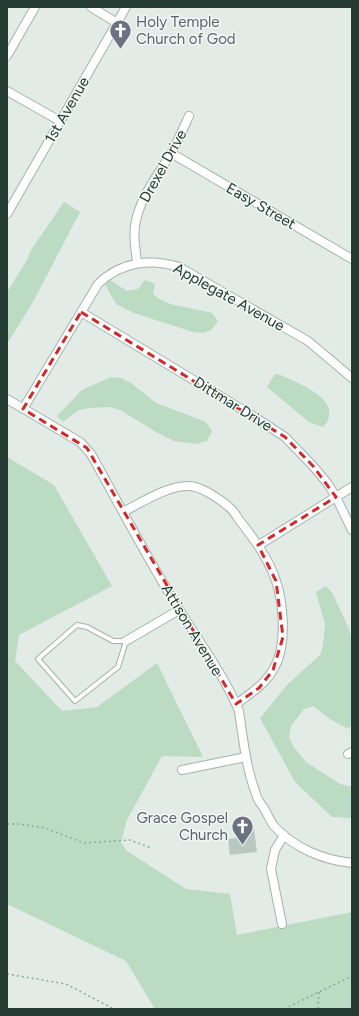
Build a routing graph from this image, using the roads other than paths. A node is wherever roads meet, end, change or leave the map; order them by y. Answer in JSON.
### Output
{"nodes":[{"id":1,"x":35,"y":7,"type":"edge"},
{"id":2,"x":91,"y":7,"type":"edge"},
{"id":3,"x":126,"y":7,"type":"edge"},
{"id":4,"x":100,"y":9,"type":"edge"},
{"id":5,"x":117,"y":23,"type":"junction"},
{"id":6,"x":7,"y":56,"type":"edge"},
{"id":7,"x":7,"y":91,"type":"edge"},
{"id":8,"x":189,"y":116,"type":"dead end"},
{"id":9,"x":60,"y":121,"type":"junction"},
{"id":10,"x":171,"y":154,"type":"junction"},
{"id":11,"x":7,"y":214,"type":"edge"},
{"id":12,"x":352,"y":259,"type":"edge"},
{"id":13,"x":137,"y":263,"type":"junction"},
{"id":14,"x":80,"y":312,"type":"junction"},
{"id":15,"x":352,"y":378,"type":"edge"},
{"id":16,"x":7,"y":399,"type":"edge"},
{"id":17,"x":23,"y":409,"type":"junction"},
{"id":18,"x":352,"y":487,"type":"edge"},
{"id":19,"x":336,"y":497,"type":"junction"},
{"id":20,"x":123,"y":512,"type":"junction"},
{"id":21,"x":352,"y":530,"type":"edge"},
{"id":22,"x":258,"y":545,"type":"junction"},
{"id":23,"x":179,"y":610,"type":"junction"},
{"id":24,"x":126,"y":641,"type":"junction"},
{"id":25,"x":236,"y":704,"type":"junction"},
{"id":26,"x":246,"y":756,"type":"junction"},
{"id":27,"x":182,"y":770,"type":"dead end"},
{"id":28,"x":284,"y":835,"type":"junction"},
{"id":29,"x":352,"y":863,"type":"edge"},
{"id":30,"x":282,"y":924,"type":"dead end"}],
"edges":[{"from":1,"to":6,"type":"street"},
{"from":2,"to":4,"type":"street"},
{"from":3,"to":5,"type":"street","name":"1st Avenue"},
{"from":4,"to":5,"type":"street"},
{"from":5,"to":9,"type":"street","name":"1st Avenue"},
{"from":7,"to":9,"type":"street"},
{"from":8,"to":10,"type":"street","name":"Drexel Drive"},
{"from":9,"to":11,"type":"street","name":"1st Avenue"},
{"from":10,"to":12,"type":"street","name":"Easy Street"},
{"from":10,"to":13,"type":"street","name":"Drexel Drive"},
{"from":13,"to":14,"type":"street","name":"Applegate Avenue"},
{"from":13,"to":15,"type":"street","name":"Applegate Avenue"},
{"from":14,"to":17,"type":"street","name":"Applegate Avenue"},
{"from":14,"to":19,"type":"street","name":"Dittmar Drive"},
{"from":16,"to":17,"type":"street","name":"Attison Avenue"},
{"from":17,"to":20,"type":"street","name":"Attison Avenue"},
{"from":18,"to":19,"type":"street"},
{"from":19,"to":21,"type":"street","name":"Dittmar Drive"},
{"from":19,"to":22,"type":"street"},
{"from":20,"to":22,"type":"street"},
{"from":20,"to":23,"type":"street","name":"Attison Avenue"},
{"from":22,"to":25,"type":"street"},
{"from":23,"to":24,"type":"street"},
{"from":23,"to":25,"type":"street","name":"Attison Avenue"},
{"from":24,"to":24,"type":"lane"},
{"from":25,"to":26,"type":"street","name":"Attison Avenue"},
{"from":26,"to":27,"type":"street"},
{"from":26,"to":28,"type":"street","name":"Attison Avenue"},
{"from":28,"to":29,"type":"street","name":"Attison Avenue"},
{"from":28,"to":30,"type":"street"}]}
